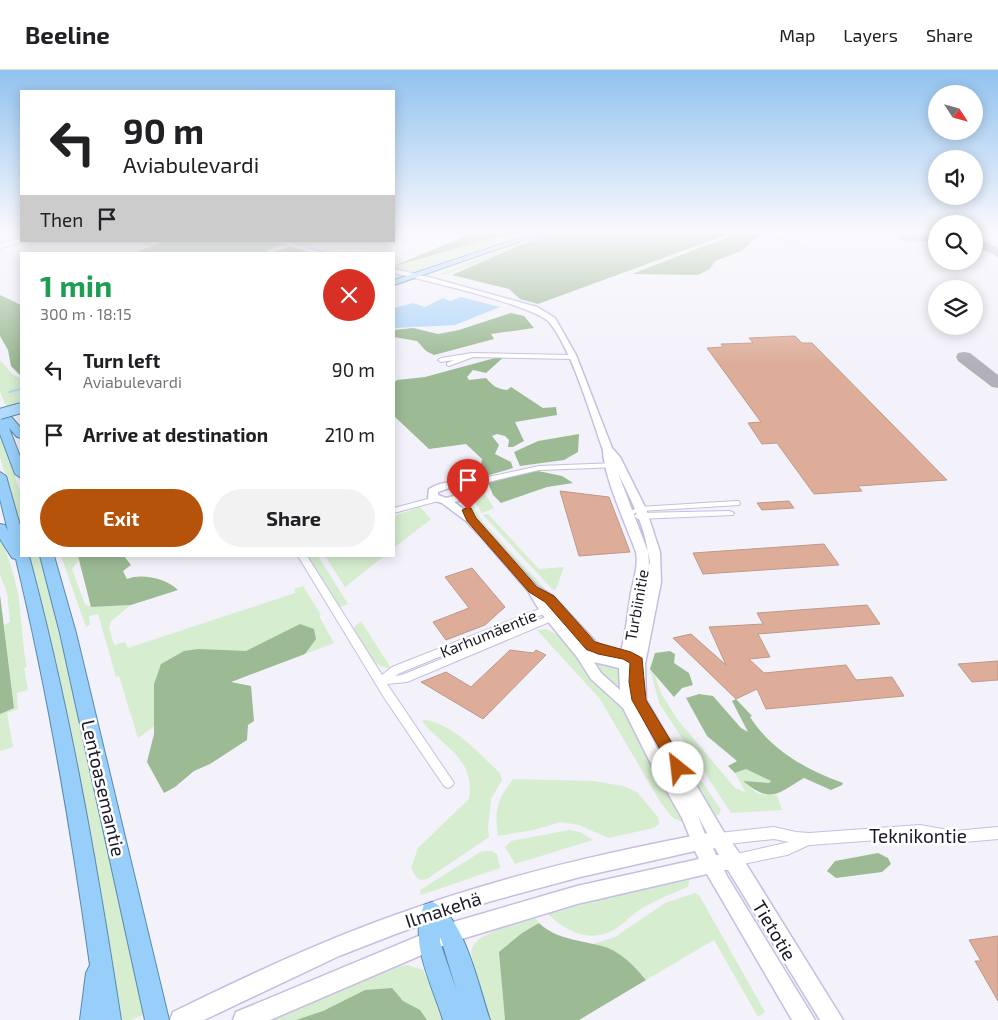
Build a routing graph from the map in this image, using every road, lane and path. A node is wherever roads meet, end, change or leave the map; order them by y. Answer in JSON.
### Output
{"nodes":[{"id":1,"x":404,"y":275,"type":"edge"},
{"id":2,"x":423,"y":275,"type":"edge"},
{"id":3,"x":416,"y":278,"type":"junction"},
{"id":4,"x":395,"y":283,"type":"edge"},
{"id":5,"x":395,"y":288,"type":"edge"},
{"id":6,"x":472,"y":355,"type":"junction"},
{"id":7,"x":572,"y":357,"type":"junction"},
{"id":8,"x":441,"y":360,"type":"dead end"},
{"id":9,"x":449,"y":364,"type":"dead end"},
{"id":10,"x":20,"y":408,"type":"edge"},
{"id":11,"x":0,"y":413,"type":"edge"},
{"id":12,"x":20,"y":414,"type":"edge"},
{"id":13,"x":0,"y":420,"type":"edge"},
{"id":14,"x":20,"y":434,"type":"edge"},
{"id":15,"x":615,"y":465,"type":"junction"},
{"id":16,"x":20,"y":471,"type":"edge"},
{"id":17,"x":0,"y":476,"type":"edge"},
{"id":18,"x":459,"y":493,"type":"junction"},
{"id":19,"x":438,"y":498,"type":"junction"},
{"id":20,"x":736,"y":503,"type":"dead end"},
{"id":21,"x":395,"y":506,"type":"edge"},
{"id":22,"x":395,"y":511,"type":"edge"},
{"id":23,"x":636,"y":513,"type":"junction"},
{"id":24,"x":730,"y":513,"type":"dead end"},
{"id":25,"x":470,"y":519,"type":"junction"},
{"id":26,"x":0,"y":528,"type":"edge"},
{"id":27,"x":20,"y":546,"type":"edge"},
{"id":28,"x":20,"y":553,"type":"edge"},
{"id":29,"x":23,"y":557,"type":"edge"},
{"id":30,"x":47,"y":557,"type":"edge"},
{"id":31,"x":303,"y":557,"type":"edge"},
{"id":32,"x":552,"y":613,"type":"junction"},
{"id":33,"x":582,"y":654,"type":"junction"},
{"id":34,"x":630,"y":660,"type":"junction"},
{"id":35,"x":381,"y":681,"type":"junction"},
{"id":36,"x":628,"y":705,"type":"junction"},
{"id":37,"x":448,"y":783,"type":"dead end"},
{"id":38,"x":998,"y":833,"type":"edge"},
{"id":39,"x":809,"y":839,"type":"junction"},
{"id":40,"x":710,"y":841,"type":"junction"},
{"id":41,"x":733,"y":860,"type":"junction"},
{"id":42,"x":711,"y":864,"type":"junction"},
{"id":43,"x":432,"y":912,"type":"junction"},
{"id":44,"x":439,"y":937,"type":"junction"},
{"id":45,"x":100,"y":952,"type":"junction"},
{"id":46,"x":92,"y":1020,"type":"edge"},
{"id":47,"x":109,"y":1020,"type":"edge"},
{"id":48,"x":158,"y":1020,"type":"edge"},
{"id":49,"x":182,"y":1020,"type":"edge"},
{"id":50,"x":244,"y":1020,"type":"edge"},
{"id":51,"x":455,"y":1020,"type":"edge"},
{"id":52,"x":478,"y":1020,"type":"edge"},
{"id":53,"x":804,"y":1020,"type":"edge"},
{"id":54,"x":832,"y":1020,"type":"edge"}],
"edges":[{"from":1,"to":3,"type":"street","name":"Turbiinitie"},
{"from":2,"to":3,"type":"main road"},
{"from":3,"to":4,"type":"main road"},
{"from":3,"to":5,"type":"main road"},
{"from":3,"to":7,"type":"street","name":"Turbiinitie"},
{"from":6,"to":7,"type":"street"},
{"from":6,"to":8,"type":"street"},
{"from":6,"to":9,"type":"street"},
{"from":7,"to":15,"type":"street","name":"Turbiinitie"},
{"from":10,"to":11,"type":"main road","bridge":true},
{"from":11,"to":14,"type":"highway"},
{"from":12,"to":13,"type":"main road"},
{"from":13,"to":16,"type":"highway"},
{"from":15,"to":18,"type":"street"},
{"from":15,"to":23,"type":"street","name":"Turbiinitie"},
{"from":17,"to":27,"type":"highway","name":"Lentoasemantie"},
{"from":18,"to":19,"type":"street"},
{"from":18,"to":19,"type":"street"},
{"from":18,"to":25,"type":"street"},
{"from":19,"to":21,"type":"street"},
{"from":19,"to":22,"type":"street"},
{"from":19,"to":25,"type":"street"},
{"from":20,"to":23,"type":"street"},
{"from":23,"to":24,"type":"street"},
{"from":23,"to":34,"type":"street","name":"Turbiinitie"},
{"from":25,"to":32,"type":"street"},
{"from":26,"to":28,"type":"highway"},
{"from":29,"to":45,"type":"highway","name":"Lentoasemantie"},
{"from":30,"to":48,"type":"highway","name":"Lentoasemantie"},
{"from":31,"to":35,"type":"street"},
{"from":32,"to":33,"type":"street"},
{"from":32,"to":34,"type":"street"},
{"from":32,"to":35,"type":"street","name":"Karhumäentie"},
{"from":33,"to":34,"type":"street"},
{"from":33,"to":36,"type":"street"},
{"from":34,"to":36,"type":"street","name":"Turbiinitie"},
{"from":34,"to":40,"type":"street"},
{"from":35,"to":37,"type":"street"},
{"from":36,"to":40,"type":"street"},
{"from":38,"to":39,"type":"street","name":"Teknikontie"},
{"from":39,"to":40,"type":"street","name":"Teknikontie"},
{"from":39,"to":41,"type":"street","name":"Teknikontie"},
{"from":40,"to":41,"type":"main road","name":"Tietotie"},
{"from":40,"to":42,"type":"main road","name":"Tietotie"},
{"from":40,"to":43,"type":"main road","name":"Ilmakehä"},
{"from":41,"to":42,"type":"main road","name":"Ilmakehä"},
{"from":41,"to":54,"type":"main road","name":"Tietotie"},
{"from":42,"to":44,"type":"main road","name":"Ilmakehä"},
{"from":42,"to":53,"type":"main road","name":"Tietotie"},
{"from":43,"to":44,"type":"highway"},
{"from":43,"to":49,"type":"main road","name":"Ilmakehä"},
{"from":44,"to":50,"type":"main road","name":"Ilmakehä"},
{"from":44,"to":51,"type":"highway"},
{"from":44,"to":52,"type":"highway"},
{"from":45,"to":46,"type":"highway"},
{"from":45,"to":47,"type":"highway","name":"Lentoasemantie"}]}
